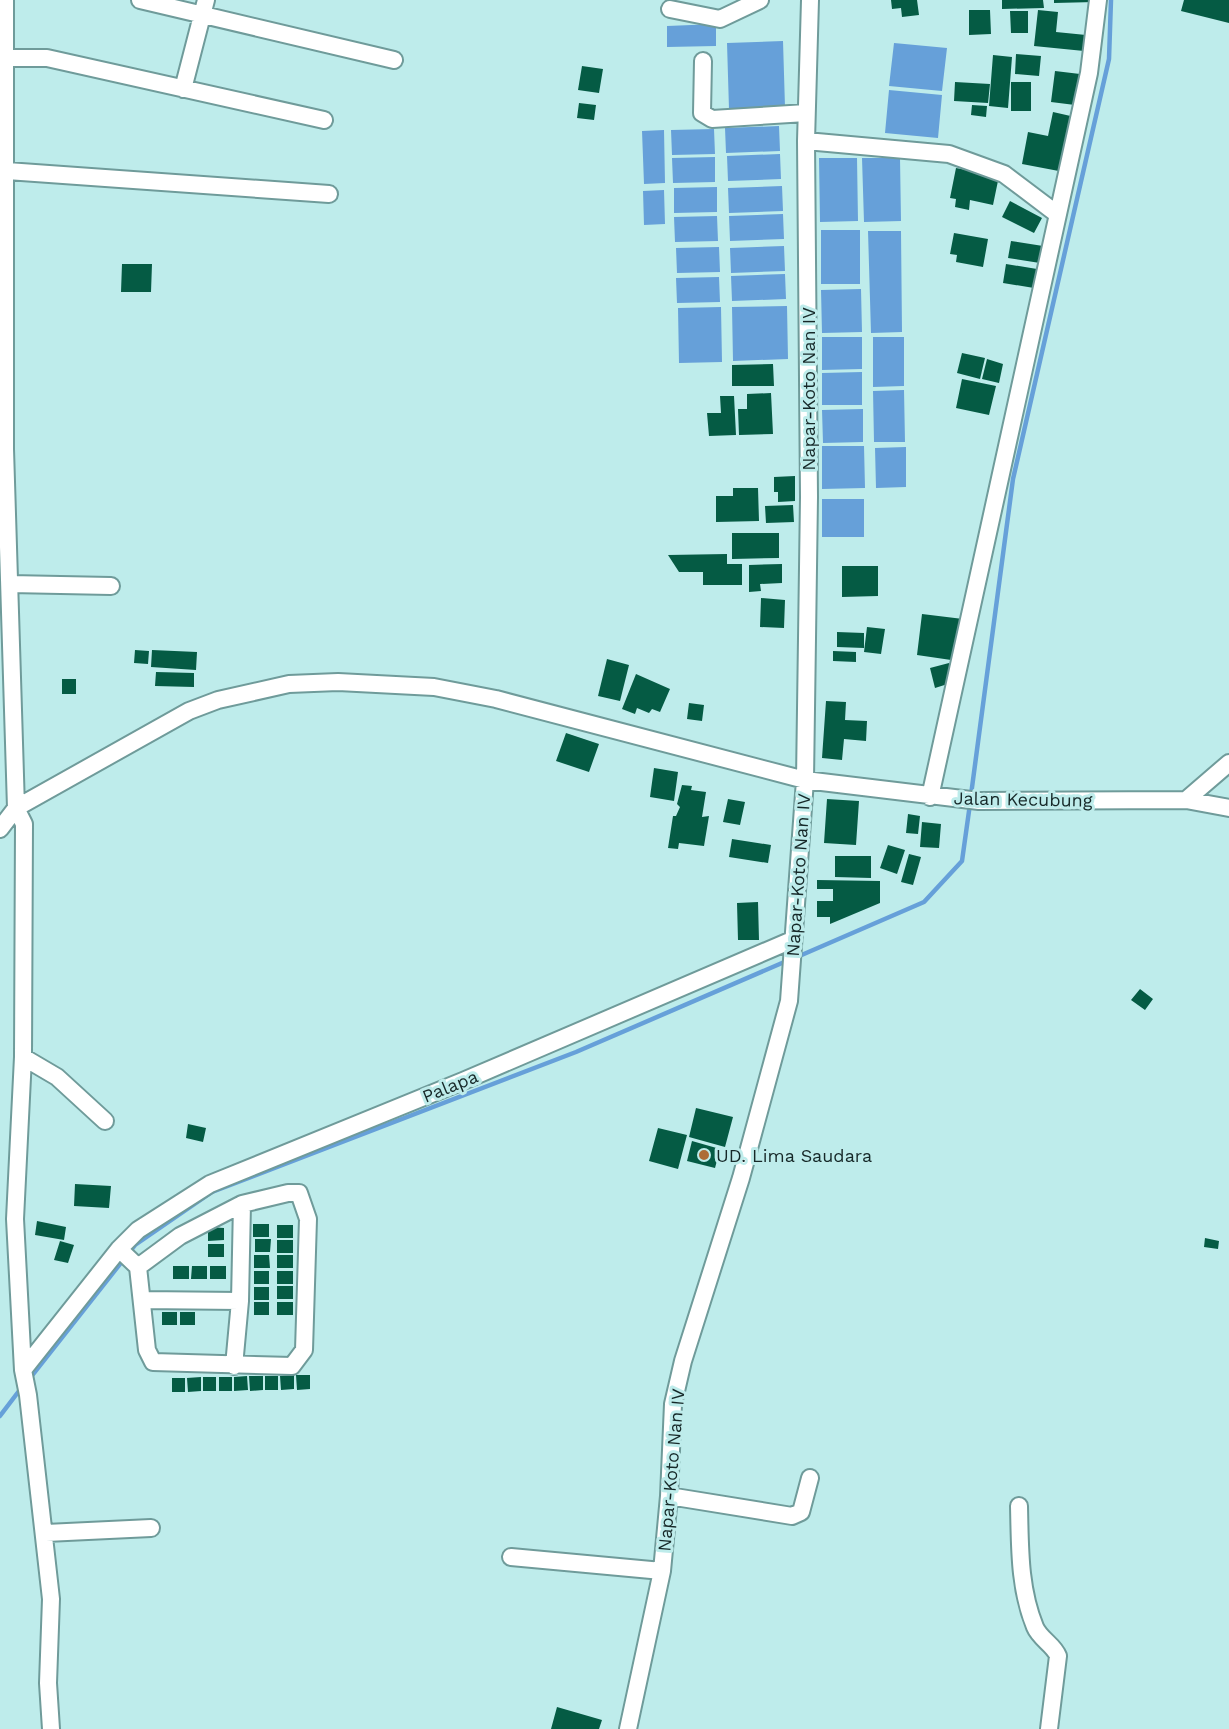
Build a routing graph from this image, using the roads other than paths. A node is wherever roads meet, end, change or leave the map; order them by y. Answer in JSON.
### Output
{"nodes":[{"id":1,"x":5,"y":0,"type":"edge"},
{"id":2,"x":140,"y":0,"type":"edge"},
{"id":3,"x":760,"y":0,"type":"edge"},
{"id":4,"x":810,"y":0,"type":"edge"},
{"id":5,"x":1098,"y":0,"type":"edge"},
{"id":6,"x":204,"y":7,"type":"edge"},
{"id":7,"x":670,"y":9,"type":"dead end"},
{"id":8,"x":5,"y":58,"type":"junction"},
{"id":9,"x":394,"y":60,"type":"dead end"},
{"id":10,"x":703,"y":61,"type":"dead end"},
{"id":11,"x":3,"y":79,"type":"edge"},
{"id":12,"x":183,"y":89,"type":"junction"},
{"id":13,"x":806,"y":112,"type":"junction"},
{"id":14,"x":324,"y":120,"type":"dead end"},
{"id":15,"x":806,"y":141,"type":"junction"},
{"id":16,"x":4,"y":160,"type":"edge"},
{"id":17,"x":329,"y":194,"type":"dead end"},
{"id":18,"x":1057,"y":214,"type":"junction"},
{"id":19,"x":3,"y":448,"type":"edge"},
{"id":20,"x":10,"y":584,"type":"junction"},
{"id":21,"x":111,"y":586,"type":"dead end"},
{"id":22,"x":1229,"y":763,"type":"edge"},
{"id":23,"x":806,"y":780,"type":"junction"},
{"id":24,"x":930,"y":797,"type":"junction"},
{"id":25,"x":1186,"y":800,"type":"junction"},
{"id":26,"x":1229,"y":808,"type":"edge"},
{"id":27,"x":8,"y":813,"type":"edge"},
{"id":28,"x":0,"y":829,"type":"edge"},
{"id":29,"x":792,"y":943,"type":"junction"},
{"id":30,"x":23,"y":1057,"type":"junction"},
{"id":31,"x":105,"y":1121,"type":"dead end"},
{"id":32,"x":242,"y":1204,"type":"junction"},
{"id":33,"x":128,"y":1257,"type":"junction"},
{"id":34,"x":142,"y":1300,"type":"junction"},
{"id":35,"x":240,"y":1301,"type":"junction"},
{"id":36,"x":234,"y":1366,"type":"junction"},
{"id":37,"x":23,"y":1372,"type":"junction"},
{"id":38,"x":810,"y":1478,"type":"dead end"},
{"id":39,"x":669,"y":1496,"type":"junction"},
{"id":40,"x":1019,"y":1506,"type":"dead end"},
{"id":41,"x":151,"y":1528,"type":"dead end"},
{"id":42,"x":46,"y":1533,"type":"junction"},
{"id":43,"x":512,"y":1557,"type":"dead end"},
{"id":44,"x":662,"y":1571,"type":"junction"},
{"id":45,"x":51,"y":1729,"type":"edge"},
{"id":46,"x":628,"y":1729,"type":"edge"},
{"id":47,"x":1049,"y":1729,"type":"edge"}],
"edges":[{"from":1,"to":8,"type":"street"},
{"from":2,"to":6,"type":"street"},
{"from":3,"to":7,"type":"street"},
{"from":4,"to":13,"type":"street","name":"Napar-Koto Nan IV"},
{"from":5,"to":18,"type":"street"},
{"from":6,"to":9,"type":"street"},
{"from":6,"to":12,"type":"street"},
{"from":8,"to":11,"type":"street"},
{"from":8,"to":12,"type":"street"},
{"from":10,"to":13,"type":"street"},
{"from":11,"to":16,"type":"street"},
{"from":12,"to":14,"type":"street"},
{"from":13,"to":15,"type":"street","name":"Napar-Koto Nan IV"},
{"from":15,"to":18,"type":"street"},
{"from":15,"to":23,"type":"street","name":"Napar-Koto Nan IV"},
{"from":16,"to":17,"type":"street"},
{"from":16,"to":19,"type":"street"},
{"from":18,"to":24,"type":"street"},
{"from":19,"to":20,"type":"street"},
{"from":20,"to":21,"type":"street"},
{"from":20,"to":27,"type":"street"},
{"from":22,"to":25,"type":"street"},
{"from":23,"to":24,"type":"street","name":"Jalan Kecubung"},
{"from":23,"to":27,"type":"street","name":"Jalan Kecubung"},
{"from":23,"to":29,"type":"street","name":"Napar-Koto Nan IV"},
{"from":24,"to":25,"type":"street","name":"Jalan Kecubung"},
{"from":25,"to":26,"type":"street","name":"Jalan Kecubung"},
{"from":27,"to":28,"type":"street"},
{"from":27,"to":30,"type":"street"},
{"from":29,"to":33,"type":"street","name":"Palapa"},
{"from":29,"to":39,"type":"street","name":"Napar-Koto Nan IV"},
{"from":30,"to":31,"type":"street"},
{"from":30,"to":37,"type":"street"},
{"from":32,"to":33,"type":"street"},
{"from":32,"to":35,"type":"street"},
{"from":32,"to":36,"type":"street"},
{"from":33,"to":34,"type":"street"},
{"from":33,"to":37,"type":"street","name":"Palapa"},
{"from":34,"to":35,"type":"street"},
{"from":34,"to":36,"type":"street"},
{"from":35,"to":36,"type":"street"},
{"from":37,"to":42,"type":"street"},
{"from":38,"to":39,"type":"street"},
{"from":39,"to":44,"type":"street","name":"Napar-Koto Nan IV"},
{"from":40,"to":47,"type":"street"},
{"from":41,"to":42,"type":"street"},
{"from":42,"to":45,"type":"street"},
{"from":43,"to":44,"type":"street"},
{"from":44,"to":46,"type":"street","name":"Napar-Koto Nan IV"}]}
